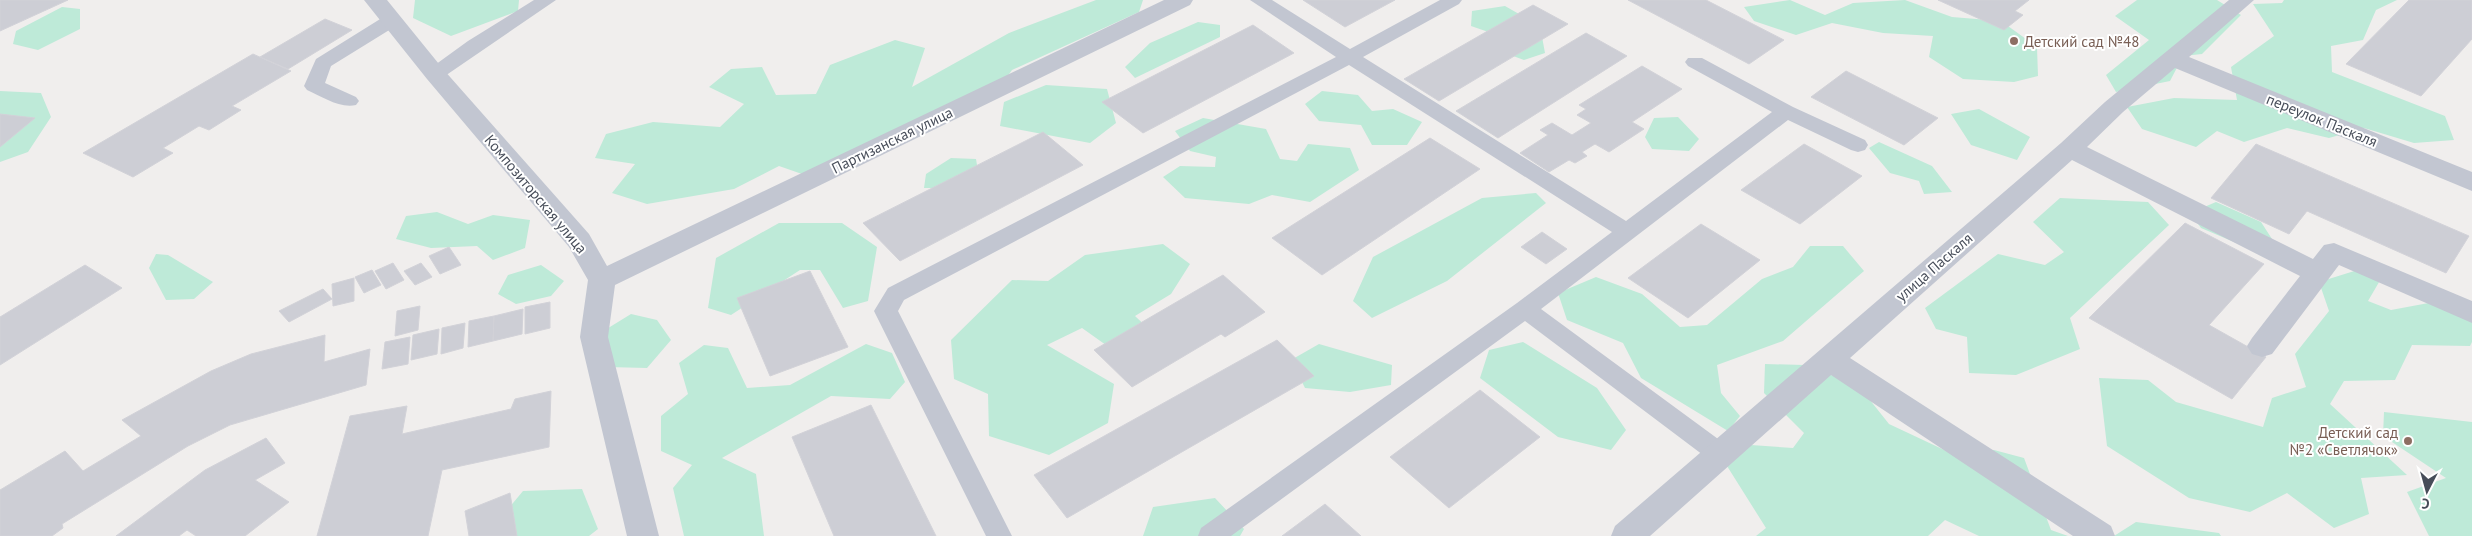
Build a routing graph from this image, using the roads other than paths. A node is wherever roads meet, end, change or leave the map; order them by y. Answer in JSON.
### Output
{"nodes":[{"id":1,"x":547,"y":0,"type":"edge"},
{"id":2,"x":1182,"y":0,"type":"edge"},
{"id":3,"x":1259,"y":0,"type":"edge"},
{"id":4,"x":1453,"y":0,"type":"edge"},
{"id":5,"x":2243,"y":0,"type":"edge"},
{"id":6,"x":384,"y":10,"type":"edge"},
{"id":7,"x":1350,"y":57,"type":"junction"},
{"id":8,"x":2172,"y":59,"type":"junction"},
{"id":9,"x":1695,"y":62,"type":"dead end"},
{"id":10,"x":435,"y":74,"type":"junction"},
{"id":11,"x":349,"y":101,"type":"dead end"},
{"id":12,"x":1786,"y":112,"type":"junction"},
{"id":13,"x":1858,"y":145,"type":"dead end"},
{"id":14,"x":2070,"y":149,"type":"junction"},
{"id":15,"x":2472,"y":182,"type":"edge"},
{"id":16,"x":1626,"y":231,"type":"junction"},
{"id":17,"x":2317,"y":273,"type":"junction"},
{"id":18,"x":602,"y":280,"type":"junction"},
{"id":19,"x":1524,"y":309,"type":"junction"},
{"id":20,"x":2472,"y":313,"type":"edge"},
{"id":21,"x":2262,"y":346,"type":"dead end"},
{"id":22,"x":1828,"y":358,"type":"junction"},
{"id":23,"x":1720,"y":454,"type":"junction"},
{"id":24,"x":643,"y":536,"type":"edge"},
{"id":25,"x":999,"y":536,"type":"edge"},
{"id":26,"x":1211,"y":536,"type":"edge"},
{"id":27,"x":1627,"y":536,"type":"edge"},
{"id":28,"x":2099,"y":536,"type":"edge"}],
"edges":[{"from":1,"to":10,"type":"lane"},
{"from":2,"to":18,"type":"street","name":"Партизанская улица"},
{"from":3,"to":7,"type":"lane"},
{"from":4,"to":7,"type":"lane"},
{"from":5,"to":8,"type":"street","name":"улица Паскаля"},
{"from":6,"to":10,"type":"street","name":"Композиторская улица"},
{"from":6,"to":11,"type":"lane"},
{"from":7,"to":16,"type":"lane"},
{"from":7,"to":25,"type":"lane"},
{"from":8,"to":14,"type":"street","name":"улица Паскаля"},
{"from":8,"to":15,"type":"street","name":"переулок Паскаля"},
{"from":9,"to":12,"type":"lane"},
{"from":10,"to":18,"type":"street","name":"Композиторская улица"},
{"from":12,"to":13,"type":"lane"},
{"from":12,"to":16,"type":"lane"},
{"from":14,"to":17,"type":"street"},
{"from":14,"to":22,"type":"street","name":"улица Паскаля"},
{"from":16,"to":19,"type":"lane"},
{"from":17,"to":20,"type":"street"},
{"from":17,"to":21,"type":"street"},
{"from":18,"to":24,"type":"street"},
{"from":19,"to":23,"type":"lane"},
{"from":19,"to":26,"type":"lane"},
{"from":22,"to":23,"type":"street","name":"улица Паскаля"},
{"from":22,"to":28,"type":"street"},
{"from":23,"to":27,"type":"street","name":"улица Паскаля"}]}
